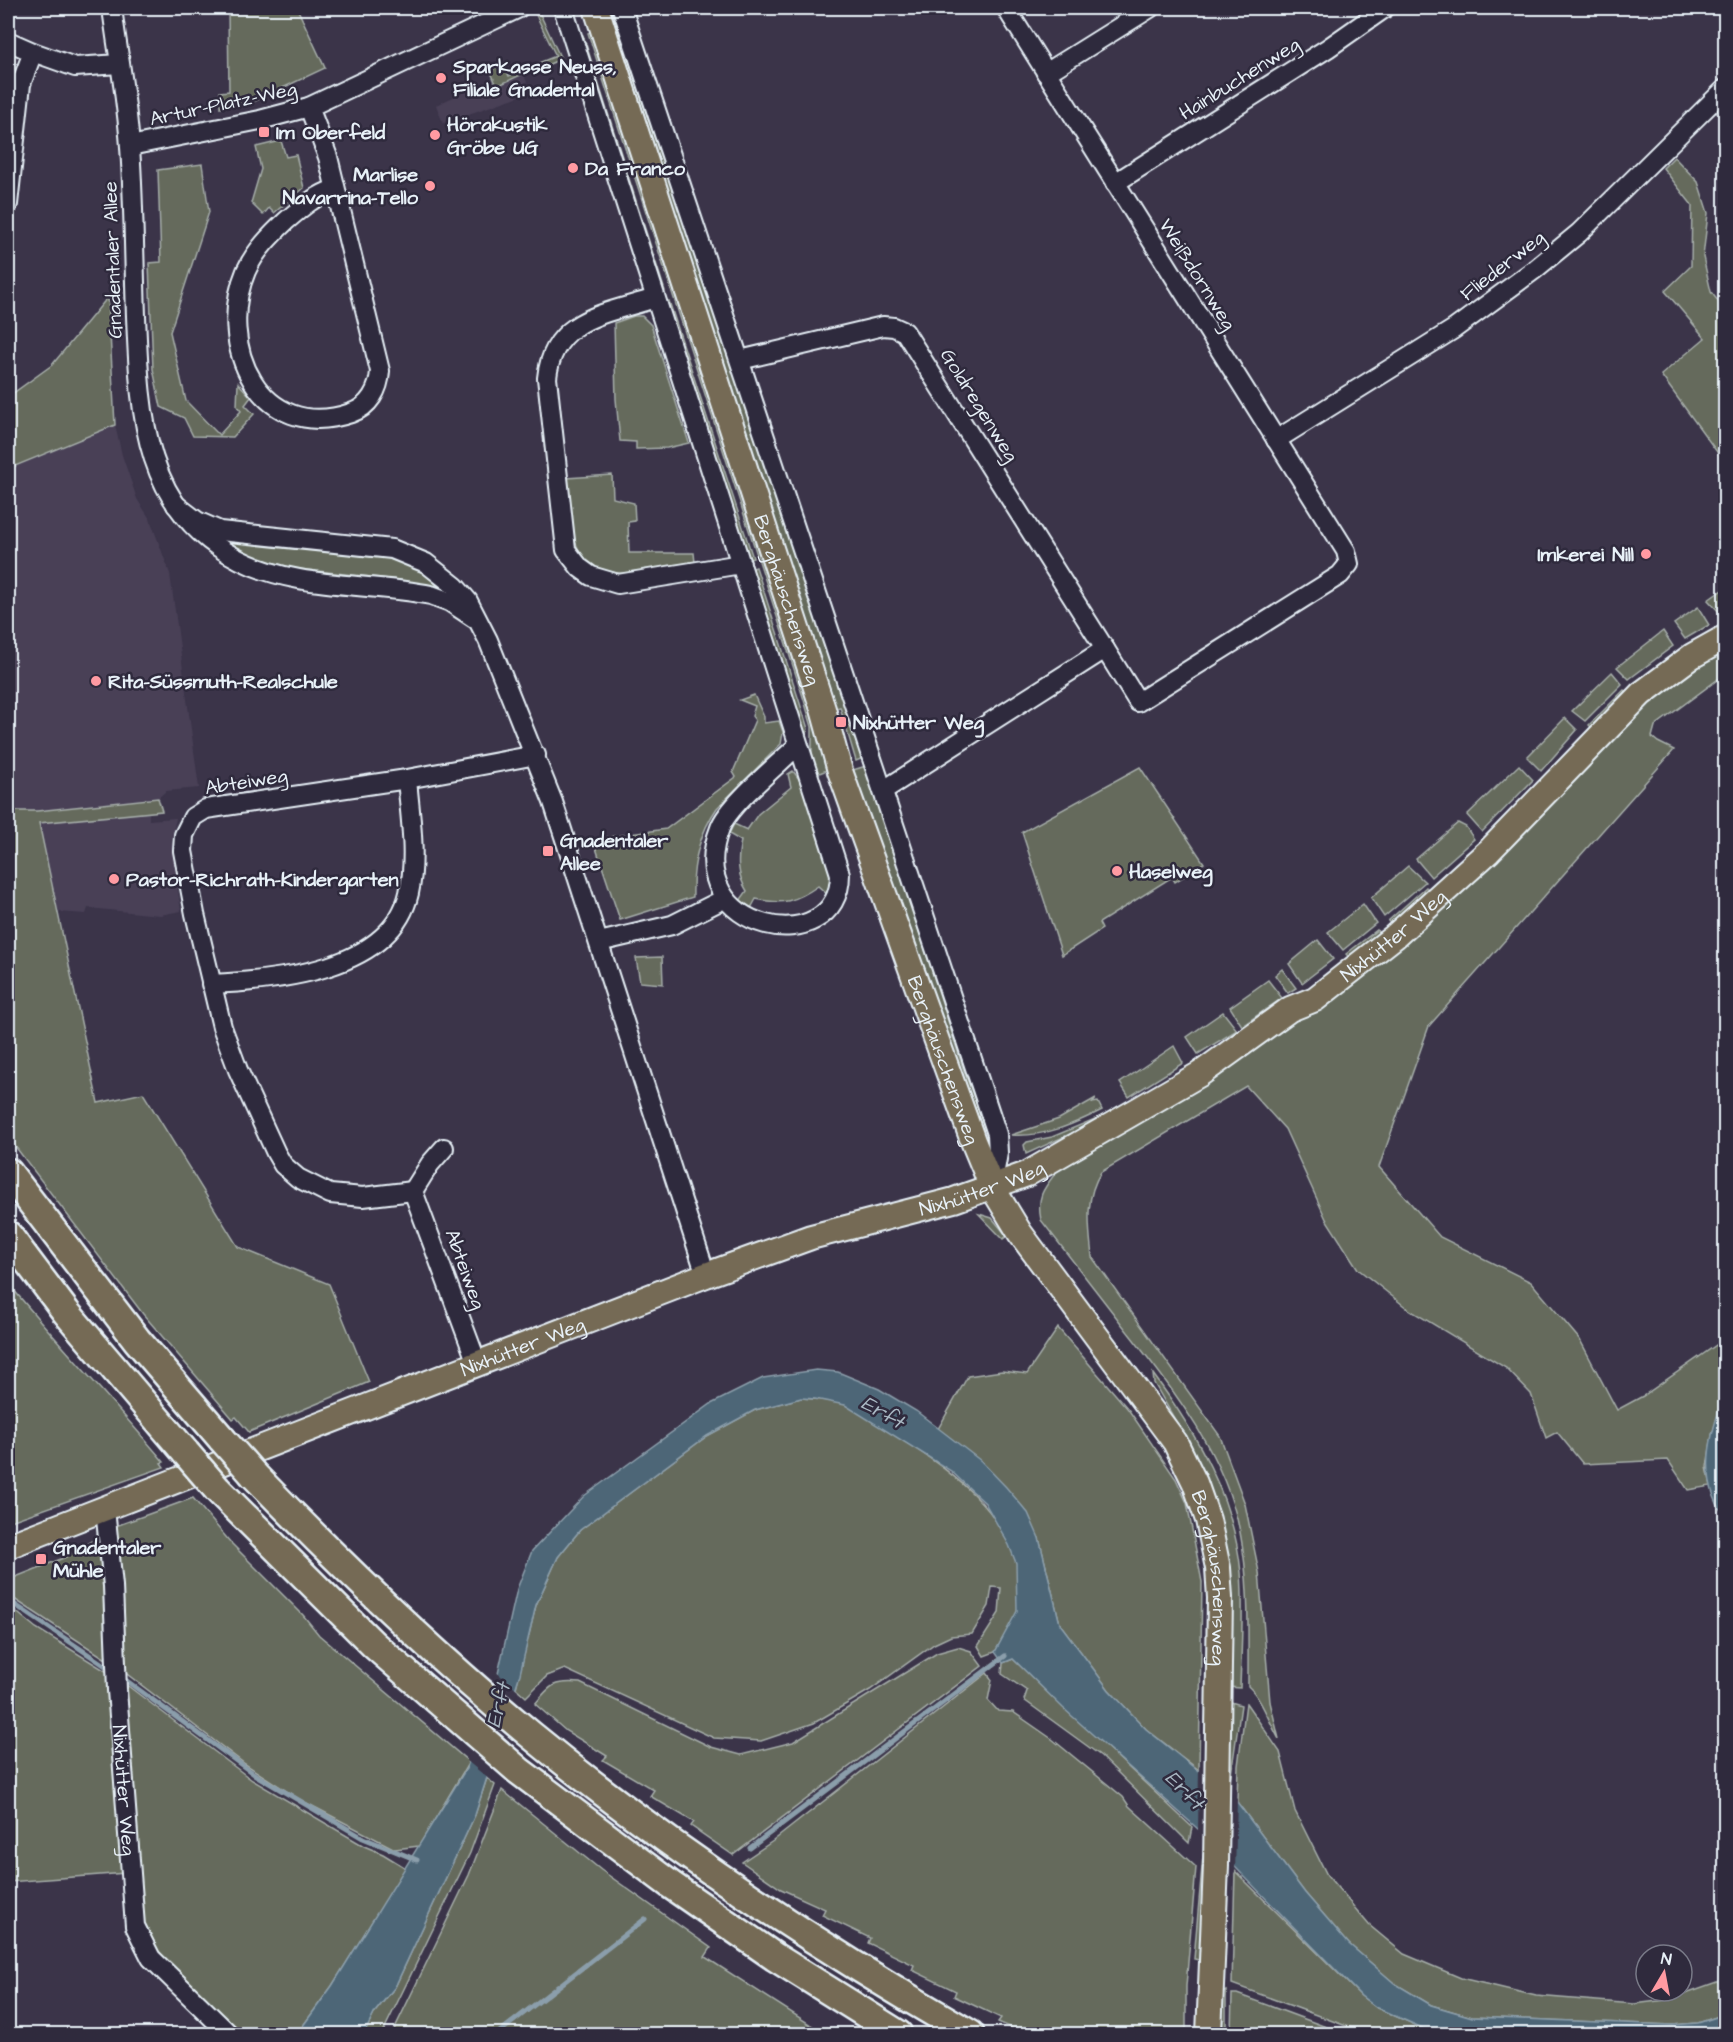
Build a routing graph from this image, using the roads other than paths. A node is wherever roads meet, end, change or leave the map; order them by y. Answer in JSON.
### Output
{"nodes":[{"id":1,"x":112,"y":8,"type":"edge"},
{"id":2,"x":519,"y":8,"type":"edge"},
{"id":3,"x":562,"y":8,"type":"edge"},
{"id":4,"x":596,"y":8,"type":"edge"},
{"id":5,"x":622,"y":8,"type":"edge"},
{"id":6,"x":1006,"y":8,"type":"edge"},
{"id":7,"x":1150,"y":8,"type":"edge"},
{"id":8,"x":1385,"y":8,"type":"edge"},
{"id":9,"x":8,"y":41,"type":"edge"},
{"id":10,"x":33,"y":52,"type":"junction"},
{"id":11,"x":119,"y":64,"type":"junction"},
{"id":12,"x":1046,"y":73,"type":"junction"},
{"id":13,"x":1725,"y":88,"type":"edge"},
{"id":14,"x":309,"y":107,"type":"junction"},
{"id":15,"x":130,"y":146,"type":"junction"},
{"id":16,"x":1114,"y":183,"type":"junction"},
{"id":17,"x":335,"y":189,"type":"junction"},
{"id":18,"x":8,"y":204,"type":"edge"},
{"id":19,"x":655,"y":298,"type":"junction"},
{"id":20,"x":740,"y":360,"type":"junction"},
{"id":21,"x":1275,"y":440,"type":"junction"},
{"id":22,"x":176,"y":505,"type":"junction"},
{"id":23,"x":741,"y":564,"type":"junction"},
{"id":24,"x":480,"y":622,"type":"junction"},
{"id":25,"x":1725,"y":637,"type":"edge"},
{"id":26,"x":1105,"y":649,"type":"junction"},
{"id":27,"x":798,"y":745,"type":"junction"},
{"id":28,"x":536,"y":755,"type":"junction"},
{"id":29,"x":407,"y":779,"type":"junction"},
{"id":30,"x":885,"y":790,"type":"junction"},
{"id":31,"x":724,"y":899,"type":"junction"},
{"id":32,"x":599,"y":942,"type":"junction"},
{"id":33,"x":211,"y":984,"type":"junction"},
{"id":34,"x":444,"y":1148,"type":"dead end"},
{"id":35,"x":8,"y":1172,"type":"edge"},
{"id":36,"x":992,"y":1187,"type":"junction"},
{"id":37,"x":412,"y":1191,"type":"junction"},
{"id":38,"x":8,"y":1235,"type":"edge"},
{"id":39,"x":706,"y":1275,"type":"junction"},
{"id":40,"x":477,"y":1363,"type":"junction"},
{"id":41,"x":105,"y":1509,"type":"junction"},
{"id":42,"x":8,"y":1546,"type":"edge"},
{"id":43,"x":229,"y":2034,"type":"edge"},
{"id":44,"x":898,"y":2034,"type":"edge"},
{"id":45,"x":970,"y":2034,"type":"edge"},
{"id":46,"x":1209,"y":2034,"type":"edge"}],
"edges":[{"from":1,"to":11,"type":"street","name":"Gnadentaler Allee"},
{"from":2,"to":14,"type":"street","name":"Artur-Platz-Weg"},
{"from":3,"to":19,"type":"street","name":"Berghäuschensweg"},
{"from":4,"to":36,"type":"main road","name":"Berghäuschensweg"},
{"from":5,"to":20,"type":"street","name":"Berghäuschensweg"},
{"from":6,"to":12,"type":"street","name":"Weißdornweg"},
{"from":7,"to":12,"type":"street"},
{"from":8,"to":16,"type":"street","name":"Hainbuchenweg"},
{"from":9,"to":10,"type":"street"},
{"from":10,"to":11,"type":"street"},
{"from":10,"to":18,"type":"street"},
{"from":11,"to":15,"type":"street","name":"Gnadentaler Allee"},
{"from":12,"to":16,"type":"street","name":"Weißdornweg"},
{"from":13,"to":21,"type":"street","name":"Fliederweg"},
{"from":14,"to":15,"type":"street","name":"Artur-Platz-Weg"},
{"from":14,"to":17,"type":"street"},
{"from":15,"to":22,"type":"street","name":"Gnadentaler Allee"},
{"from":16,"to":21,"type":"street","name":"Weißdornweg"},
{"from":17,"to":17,"type":"street"},
{"from":19,"to":23,"type":"street","name":"Berghäuschensweg"},
{"from":19,"to":23,"type":"street","name":"Berghäuschensweg"},
{"from":20,"to":26,"type":"street","name":"Goldregenweg"},
{"from":20,"to":30,"type":"street","name":"Berghäuschensweg"},
{"from":21,"to":26,"type":"street","name":"Weißdornweg"},
{"from":22,"to":24,"type":"street","name":"Gnadentaler Allee"},
{"from":22,"to":24,"type":"street","name":"Gnadentaler Allee"},
{"from":23,"to":27,"type":"street","name":"Berghäuschensweg"},
{"from":24,"to":28,"type":"street","name":"Gnadentaler Allee"},
{"from":25,"to":36,"type":"main road","name":"Nixhütter Weg"},
{"from":26,"to":30,"type":"street"},
{"from":27,"to":31,"type":"street"},
{"from":27,"to":31,"type":"street","name":"Berghäuschensweg"},
{"from":28,"to":29,"type":"street","name":"Abteiweg"},
{"from":28,"to":32,"type":"street","name":"Gnadentaler Allee"},
{"from":29,"to":33,"type":"street"},
{"from":29,"to":33,"type":"street","name":"Abteiweg"},
{"from":30,"to":36,"type":"street","name":"Berghäuschensweg"},
{"from":31,"to":32,"type":"street"},
{"from":32,"to":39,"type":"street","name":"Gnadentaler Allee"},
{"from":33,"to":37,"type":"street","name":"Abteiweg"},
{"from":34,"to":37,"type":"street"},
{"from":35,"to":45,"type":"highway","bridge":true},
{"from":36,"to":39,"type":"main road","name":"Nixhütter Weg"},
{"from":36,"to":46,"type":"main road","name":"Berghäuschensweg"},
{"from":37,"to":40,"type":"street","name":"Abteiweg"},
{"from":38,"to":44,"type":"highway","bridge":true},
{"from":39,"to":40,"type":"main road","name":"Nixhütter Weg"},
{"from":40,"to":41,"type":"main road","name":"Nixhütter Weg"},
{"from":41,"to":42,"type":"main road","name":"Nixhütter Weg"},
{"from":41,"to":43,"type":"street","name":"Nixhütter Weg"}]}
